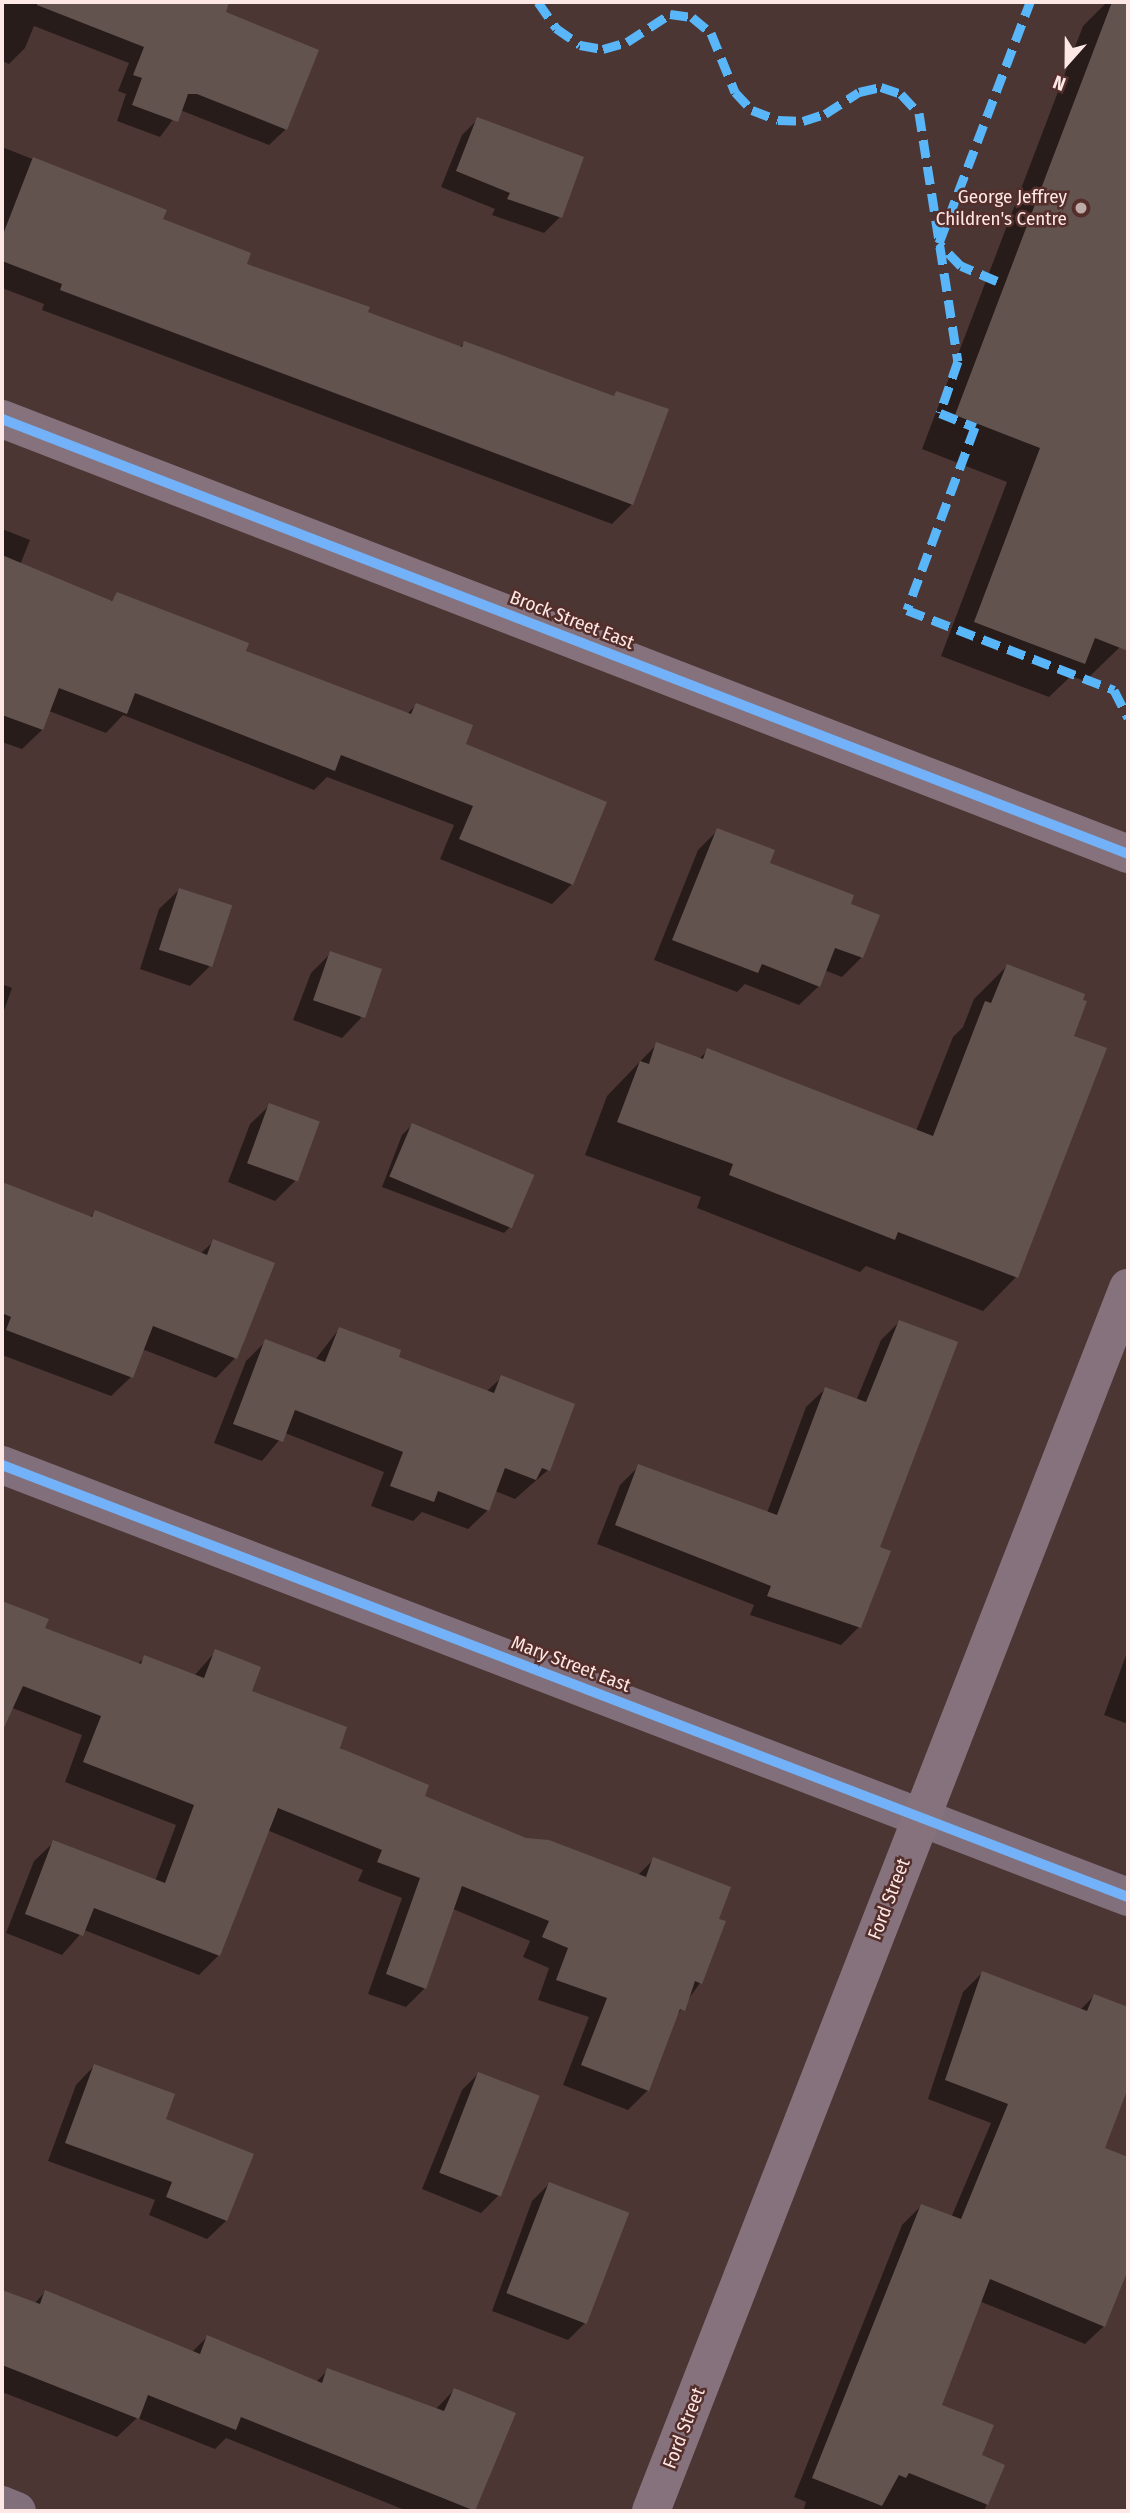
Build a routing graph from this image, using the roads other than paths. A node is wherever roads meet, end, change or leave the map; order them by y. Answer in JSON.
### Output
{"nodes":[{"id":1,"x":2,"y":419,"type":"edge"},
{"id":2,"x":1128,"y":854,"type":"edge"},
{"id":3,"x":1128,"y":1288,"type":"edge"},
{"id":4,"x":2,"y":1465,"type":"edge"},
{"id":5,"x":921,"y":1817,"type":"junction"},
{"id":6,"x":1128,"y":1897,"type":"edge"},
{"id":7,"x":2,"y":2505,"type":"edge"},
{"id":8,"x":17,"y":2511,"type":"edge"},
{"id":9,"x":652,"y":2511,"type":"edge"}],
"edges":[{"from":1,"to":2,"type":"main road","name":"Brock Street East"},
{"from":3,"to":5,"type":"main road","name":"Ford Street"},
{"from":4,"to":5,"type":"street","name":"Mary Street East"},
{"from":5,"to":6,"type":"street","name":"Mary Street East"},
{"from":5,"to":9,"type":"main road","name":"Ford Street"},
{"from":7,"to":8,"type":"street"}]}
